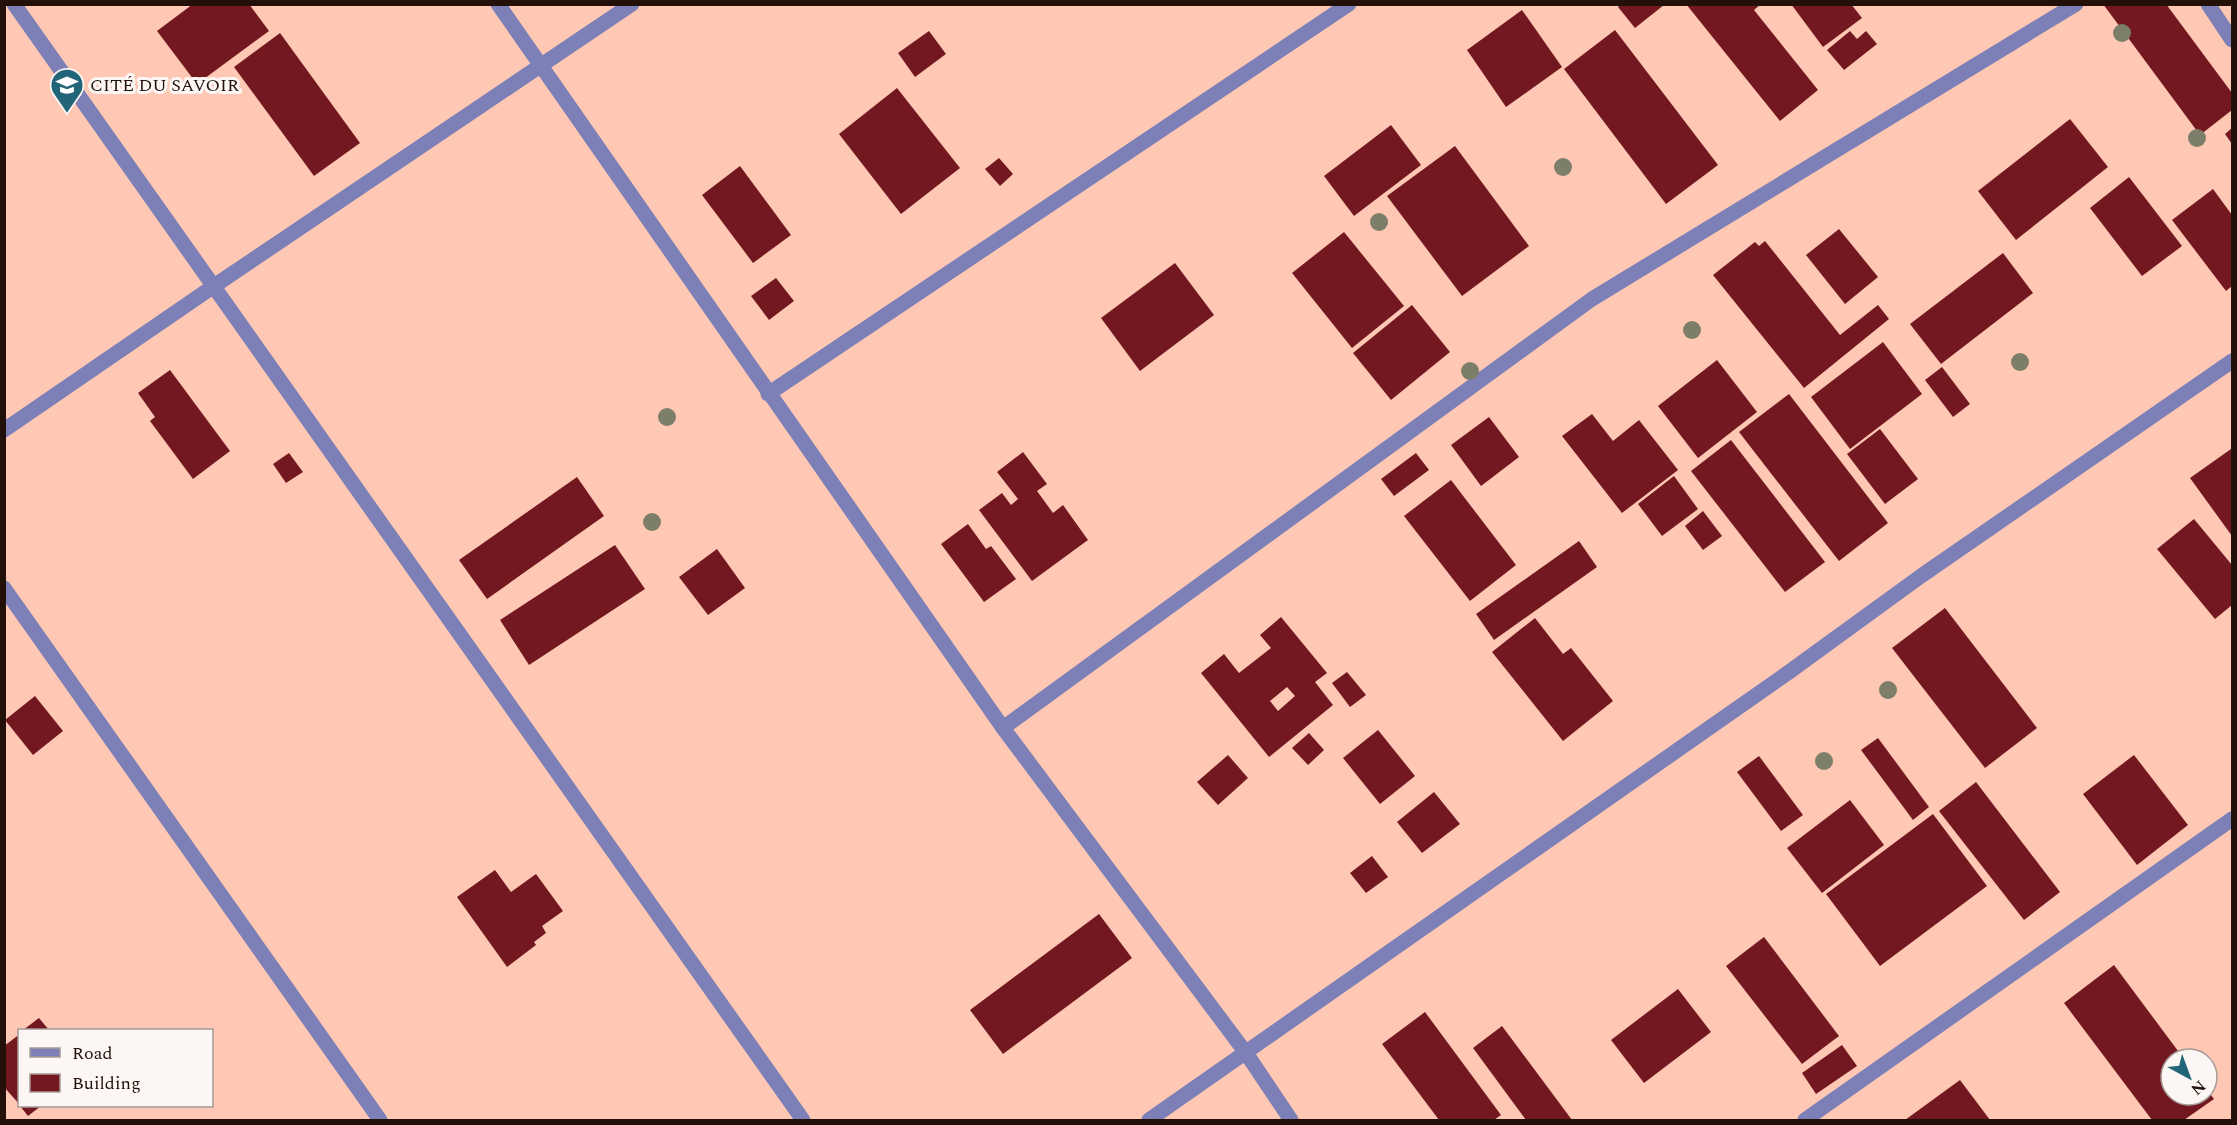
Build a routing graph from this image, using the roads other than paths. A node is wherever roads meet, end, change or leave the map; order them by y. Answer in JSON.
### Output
{"nodes":[{"id":1,"x":14,"y":4,"type":"edge"},
{"id":2,"x":498,"y":4,"type":"edge"},
{"id":3,"x":632,"y":4,"type":"edge"},
{"id":4,"x":1349,"y":4,"type":"edge"},
{"id":5,"x":2076,"y":4,"type":"edge"},
{"id":6,"x":2208,"y":4,"type":"edge"},
{"id":7,"x":2232,"y":40,"type":"edge"},
{"id":8,"x":540,"y":66,"type":"junction"},
{"id":9,"x":214,"y":286,"type":"junction"},
{"id":10,"x":2232,"y":361,"type":"edge"},
{"id":11,"x":768,"y":394,"type":"junction"},
{"id":12,"x":4,"y":430,"type":"edge"},
{"id":13,"x":4,"y":588,"type":"edge"},
{"id":14,"x":1003,"y":728,"type":"junction"},
{"id":15,"x":2232,"y":819,"type":"edge"},
{"id":16,"x":1246,"y":1053,"type":"junction"},
{"id":17,"x":380,"y":1120,"type":"edge"},
{"id":18,"x":803,"y":1120,"type":"edge"},
{"id":19,"x":1149,"y":1120,"type":"edge"},
{"id":20,"x":1291,"y":1120,"type":"edge"},
{"id":21,"x":1805,"y":1120,"type":"edge"}],
"edges":[{"from":1,"to":9,"type":"street"},
{"from":2,"to":8,"type":"street"},
{"from":3,"to":8,"type":"street"},
{"from":4,"to":11,"type":"street"},
{"from":5,"to":14,"type":"street"},
{"from":6,"to":7,"type":"street"},
{"from":8,"to":9,"type":"street"},
{"from":8,"to":11,"type":"street"},
{"from":9,"to":12,"type":"street"},
{"from":9,"to":18,"type":"street"},
{"from":10,"to":16,"type":"street"},
{"from":11,"to":14,"type":"street"},
{"from":13,"to":17,"type":"street"},
{"from":14,"to":16,"type":"street"},
{"from":15,"to":21,"type":"street"},
{"from":16,"to":19,"type":"street"},
{"from":16,"to":20,"type":"street"}]}
